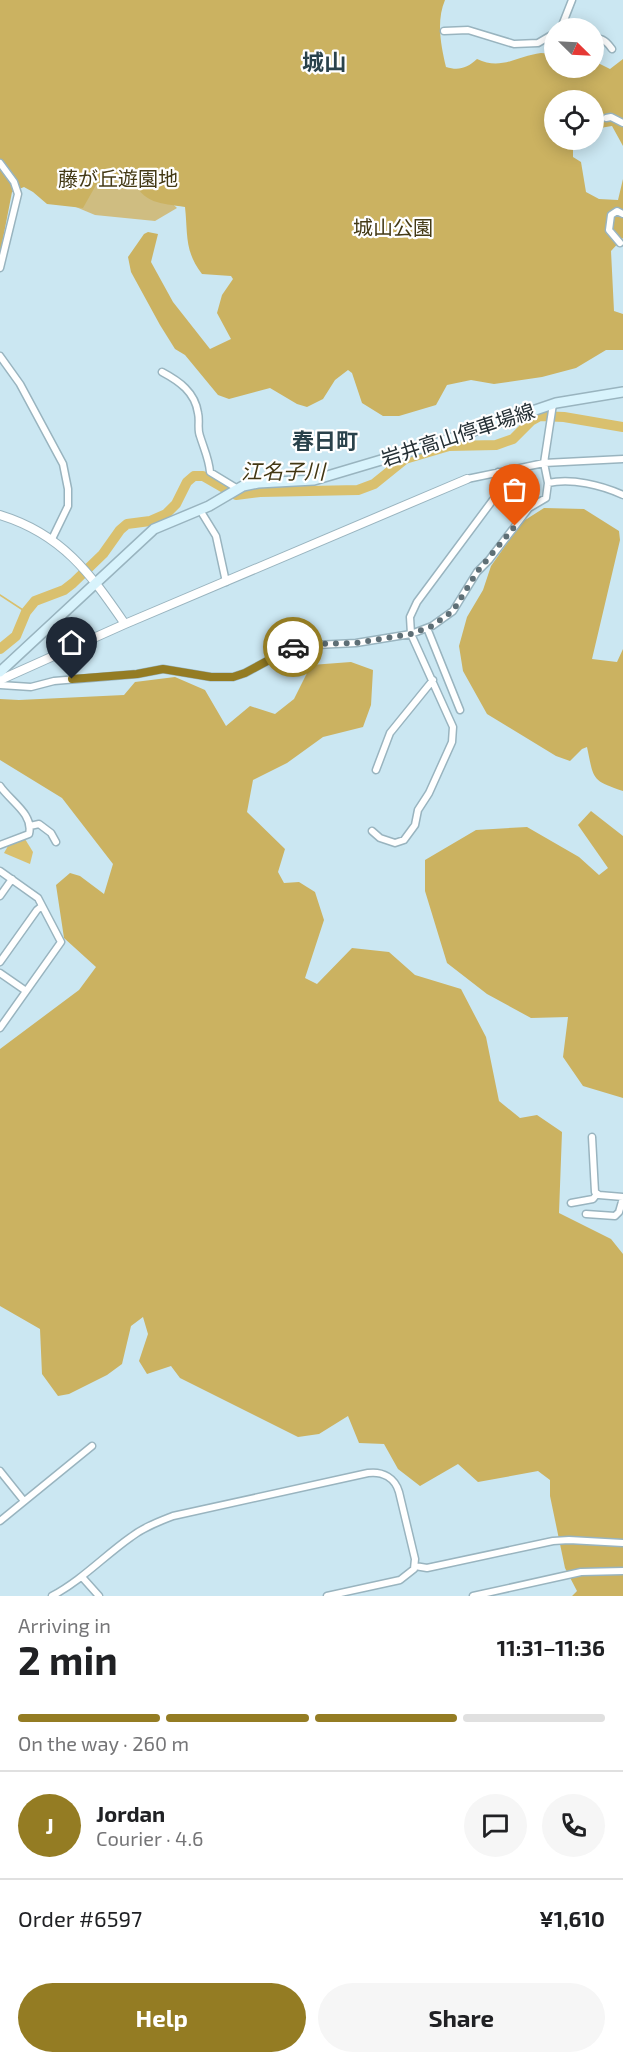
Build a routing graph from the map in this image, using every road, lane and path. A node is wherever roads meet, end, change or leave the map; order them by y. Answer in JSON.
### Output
{"nodes":[{"id":1,"x":572,"y":0,"type":"edge"},
{"id":2,"x":565,"y":18,"type":"edge"},
{"id":3,"x":444,"y":31,"type":"dead end"},
{"id":4,"x":544,"y":39,"type":"edge"},
{"id":5,"x":604,"y":40,"type":"edge"},
{"id":6,"x":612,"y":50,"type":"dead end"},
{"id":7,"x":606,"y":118,"type":"dead end"},
{"id":8,"x":623,"y":123,"type":"edge"},
{"id":9,"x":0,"y":163,"type":"edge"},
{"id":10,"x":623,"y":214,"type":"edge"},
{"id":11,"x":620,"y":243,"type":"dead end"},
{"id":12,"x":0,"y":268,"type":"edge"},
{"id":13,"x":0,"y":356,"type":"edge"},
{"id":14,"x":162,"y":372,"type":"dead end"},
{"id":15,"x":623,"y":392,"type":"edge"},
{"id":16,"x":552,"y":412,"type":"junction"},
{"id":17,"x":623,"y":459,"type":"edge"},
{"id":18,"x":544,"y":464,"type":"junction"},
{"id":19,"x":498,"y":472,"type":"junction"},
{"id":20,"x":467,"y":479,"type":"joint"},
{"id":21,"x":548,"y":483,"type":"junction"},
{"id":22,"x":237,"y":489,"type":"junction"},
{"id":23,"x":623,"y":495,"type":"edge"},
{"id":24,"x":200,"y":510,"type":"junction"},
{"id":25,"x":0,"y":515,"type":"edge"},
{"id":26,"x":52,"y":539,"type":"junction"},
{"id":27,"x":97,"y":582,"type":"junction"},
{"id":28,"x":226,"y":582,"type":"junction"},
{"id":29,"x":125,"y":624,"type":"junction"},
{"id":30,"x":427,"y":628,"type":"junction"},
{"id":31,"x":411,"y":634,"type":"junction"},
{"id":32,"x":0,"y":672,"type":"edge"},
{"id":33,"x":0,"y":680,"type":"edge"},
{"id":34,"x":433,"y":680,"type":"junction"},
{"id":35,"x":0,"y":685,"type":"edge"},
{"id":36,"x":460,"y":710,"type":"dead end"},
{"id":37,"x":376,"y":770,"type":"dead end"},
{"id":38,"x":0,"y":786,"type":"edge"},
{"id":39,"x":30,"y":826,"type":"junction"},
{"id":40,"x":372,"y":831,"type":"dead end"},
{"id":41,"x":56,"y":843,"type":"dead end"},
{"id":42,"x":0,"y":844,"type":"edge"},
{"id":43,"x":0,"y":871,"type":"edge"},
{"id":44,"x":12,"y":879,"type":"junction"},
{"id":45,"x":0,"y":896,"type":"edge"},
{"id":46,"x":42,"y":906,"type":"junction"},
{"id":47,"x":0,"y":962,"type":"edge"},
{"id":48,"x":0,"y":973,"type":"edge"},
{"id":49,"x":26,"y":992,"type":"junction"},
{"id":50,"x":0,"y":1028,"type":"edge"},
{"id":51,"x":592,"y":1137,"type":"dead end"},
{"id":52,"x":597,"y":1194,"type":"junction"},
{"id":53,"x":623,"y":1198,"type":"edge"},
{"id":54,"x":571,"y":1203,"type":"dead end"},
{"id":55,"x":586,"y":1214,"type":"dead end"},
{"id":56,"x":92,"y":1446,"type":"dead end"},
{"id":57,"x":0,"y":1471,"type":"edge"},
{"id":58,"x":24,"y":1501,"type":"junction"},
{"id":59,"x":0,"y":1521,"type":"edge"},
{"id":60,"x":623,"y":1544,"type":"edge"},
{"id":61,"x":415,"y":1566,"type":"junction"},
{"id":62,"x":623,"y":1571,"type":"edge"},
{"id":63,"x":82,"y":1577,"type":"junction"},
{"id":64,"x":52,"y":1596,"type":"edge"},
{"id":65,"x":99,"y":1596,"type":"edge"},
{"id":66,"x":327,"y":1596,"type":"edge"},
{"id":67,"x":473,"y":1596,"type":"edge"}],
"edges":[{"from":1,"to":2,"type":"street"},
{"from":3,"to":4,"type":"street"},
{"from":5,"to":6,"type":"street"},
{"from":7,"to":8,"type":"street"},
{"from":9,"to":12,"type":"street"},
{"from":10,"to":11,"type":"street"},
{"from":13,"to":26,"type":"street"},
{"from":14,"to":22,"type":"street"},
{"from":15,"to":16,"type":"main road","name":"岩井高山停車場線"},
{"from":16,"to":18,"type":"street"},
{"from":16,"to":22,"type":"main road","name":"岩井高山停車場線"},
{"from":17,"to":18,"type":"street"},
{"from":18,"to":19,"type":"street"},
{"from":18,"to":21,"type":"street"},
{"from":19,"to":20,"type":"street"},
{"from":19,"to":31,"type":"street"},
{"from":20,"to":28,"type":"street"},
{"from":21,"to":23,"type":"street"},
{"from":21,"to":30,"type":"street"},
{"from":22,"to":24,"type":"main road","name":"岩井高山停車場線"},
{"from":24,"to":27,"type":"main road","name":"岩井高山停車場線"},
{"from":24,"to":28,"type":"street"},
{"from":25,"to":26,"type":"street"},
{"from":26,"to":27,"type":"street"},
{"from":27,"to":29,"type":"street"},
{"from":27,"to":32,"type":"main road","name":"岩井高山停車場線"},
{"from":28,"to":29,"type":"street"},
{"from":29,"to":33,"type":"street"},
{"from":30,"to":31,"type":"street"},
{"from":30,"to":36,"type":"street"},
{"from":31,"to":34,"type":"street"},
{"from":31,"to":35,"type":"street"},
{"from":34,"to":37,"type":"street"},
{"from":34,"to":40,"type":"street"},
{"from":38,"to":39,"type":"street"},
{"from":39,"to":41,"type":"street"},
{"from":39,"to":42,"type":"street"},
{"from":43,"to":44,"type":"street"},
{"from":44,"to":45,"type":"street"},
{"from":44,"to":46,"type":"street"},
{"from":46,"to":47,"type":"street"},
{"from":46,"to":49,"type":"street"},
{"from":48,"to":49,"type":"street"},
{"from":49,"to":50,"type":"street"},
{"from":51,"to":52,"type":"street"},
{"from":52,"to":53,"type":"street"},
{"from":52,"to":54,"type":"street"},
{"from":53,"to":55,"type":"street"},
{"from":56,"to":58,"type":"street"},
{"from":57,"to":58,"type":"street"},
{"from":58,"to":59,"type":"street"},
{"from":60,"to":61,"type":"street"},
{"from":61,"to":63,"type":"street"},
{"from":61,"to":66,"type":"street"},
{"from":62,"to":67,"type":"street"},
{"from":63,"to":64,"type":"street"},
{"from":63,"to":65,"type":"street"}]}
